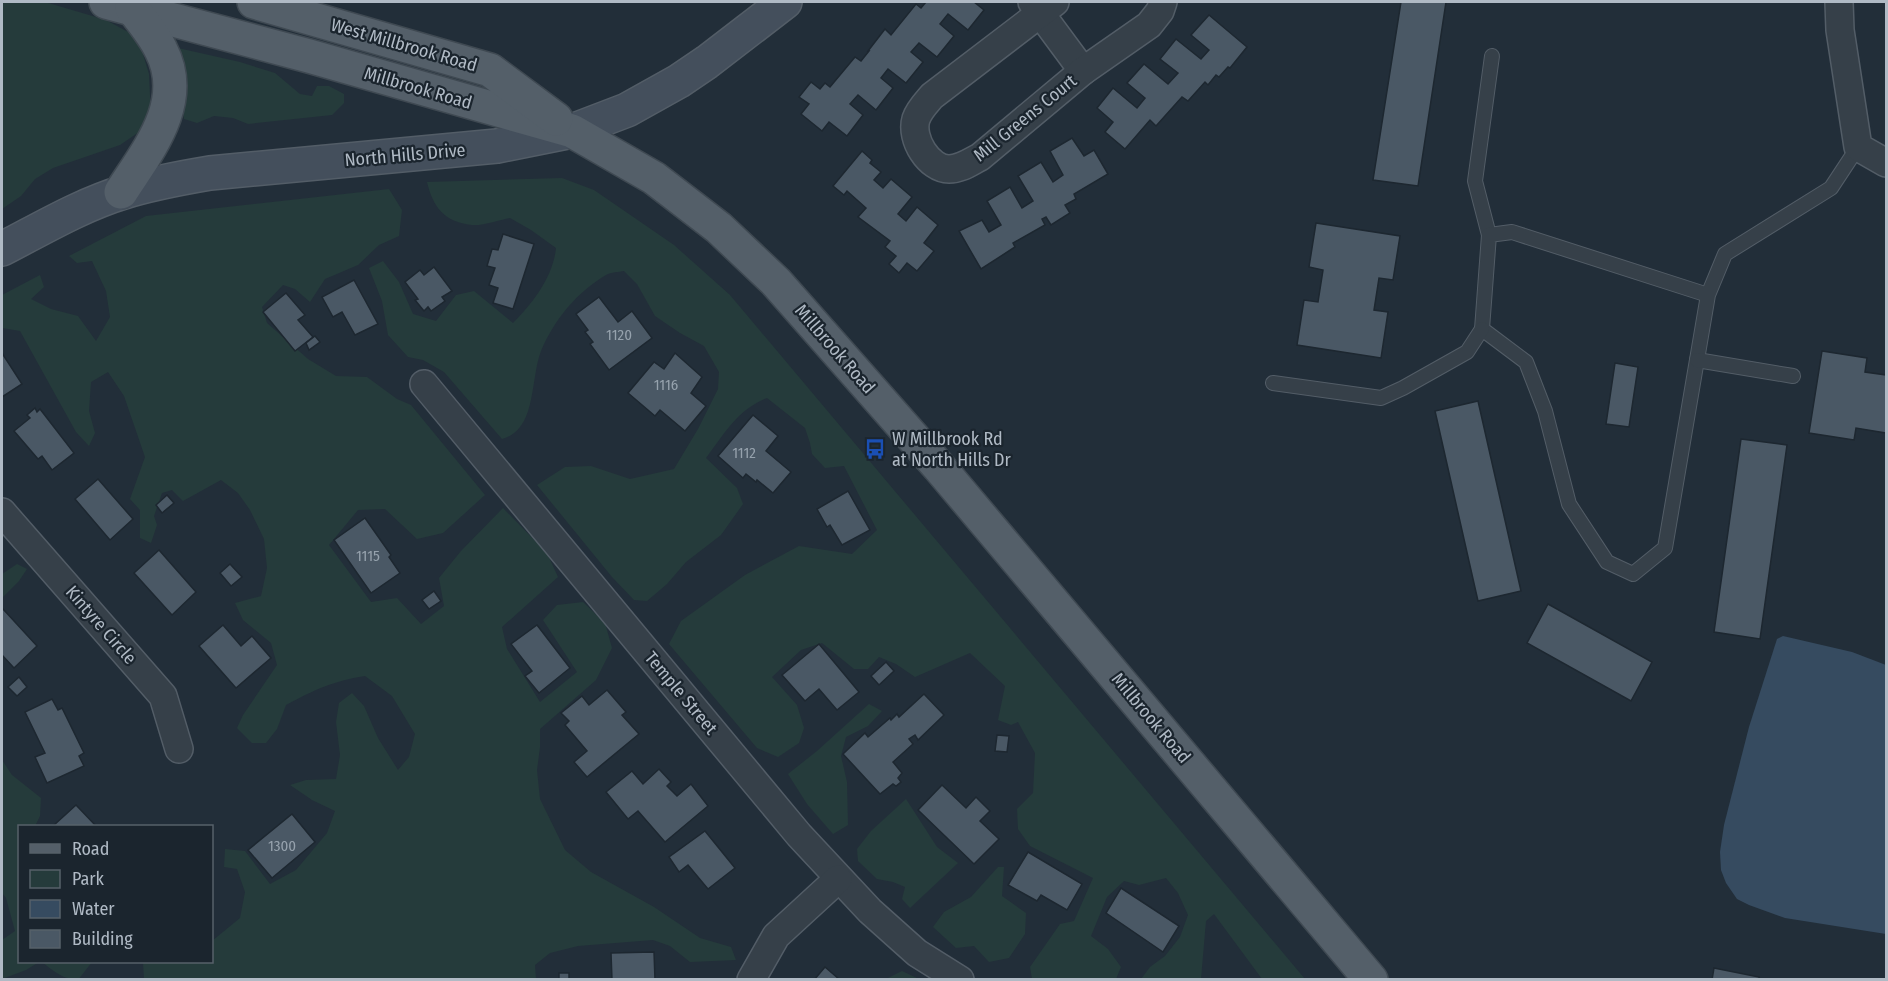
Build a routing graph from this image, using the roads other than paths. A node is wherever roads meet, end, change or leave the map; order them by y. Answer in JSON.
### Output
{"nodes":[{"id":1,"x":254,"y":2,"type":"edge"},
{"id":2,"x":785,"y":2,"type":"edge"},
{"id":3,"x":1163,"y":2,"type":"edge"},
{"id":4,"x":1839,"y":2,"type":"edge"},
{"id":5,"x":119,"y":5,"type":"edge"},
{"id":6,"x":1042,"y":5,"type":"edge"},
{"id":7,"x":1491,"y":56,"type":"dead end"},
{"id":8,"x":1083,"y":71,"type":"junction"},
{"id":9,"x":572,"y":131,"type":"junction"},
{"id":10,"x":1858,"y":147,"type":"junction"},
{"id":11,"x":1887,"y":163,"type":"edge"},
{"id":12,"x":121,"y":192,"type":"junction"},
{"id":13,"x":1489,"y":235,"type":"junction"},
{"id":14,"x":2,"y":249,"type":"edge"},
{"id":15,"x":1708,"y":295,"type":"junction"},
{"id":16,"x":1482,"y":329,"type":"junction"},
{"id":17,"x":1697,"y":360,"type":"junction"},
{"id":18,"x":1793,"y":376,"type":"dead end"},
{"id":19,"x":1273,"y":383,"type":"dead end"},
{"id":20,"x":424,"y":384,"type":"dead end"},
{"id":21,"x":2,"y":512,"type":"edge"},
{"id":22,"x":179,"y":749,"type":"dead end"},
{"id":23,"x":838,"y":879,"type":"junction"},
{"id":24,"x":751,"y":980,"type":"edge"},
{"id":25,"x":960,"y":980,"type":"edge"},
{"id":26,"x":1371,"y":980,"type":"edge"}],
"edges":[{"from":1,"to":9,"type":"main road","name":"West Millbrook Road"},
{"from":2,"to":9,"type":"main road","name":"North Hills Drive"},
{"from":3,"to":8,"type":"street","name":"Mill Greens Court"},
{"from":4,"to":10,"type":"street"},
{"from":5,"to":9,"type":"main road","name":"Millbrook Road"},
{"from":5,"to":12,"type":"main road"},
{"from":6,"to":8,"type":"street"},
{"from":6,"to":8,"type":"street","name":"Mill Greens Court"},
{"from":7,"to":13,"type":"lane"},
{"from":9,"to":12,"type":"main road","name":"North Hills Drive"},
{"from":9,"to":26,"type":"main road","name":"Millbrook Road"},
{"from":10,"to":11,"type":"street"},
{"from":10,"to":15,"type":"lane"},
{"from":12,"to":14,"type":"main road","name":"North Hills Drive"},
{"from":13,"to":15,"type":"lane"},
{"from":13,"to":16,"type":"lane"},
{"from":15,"to":17,"type":"lane"},
{"from":16,"to":17,"type":"lane"},
{"from":16,"to":19,"type":"lane"},
{"from":17,"to":18,"type":"lane"},
{"from":20,"to":23,"type":"street","name":"Temple Street"},
{"from":21,"to":22,"type":"street","name":"Kintyre Circle"},
{"from":23,"to":24,"type":"street"},
{"from":23,"to":25,"type":"street","name":"Temple Street"}]}
